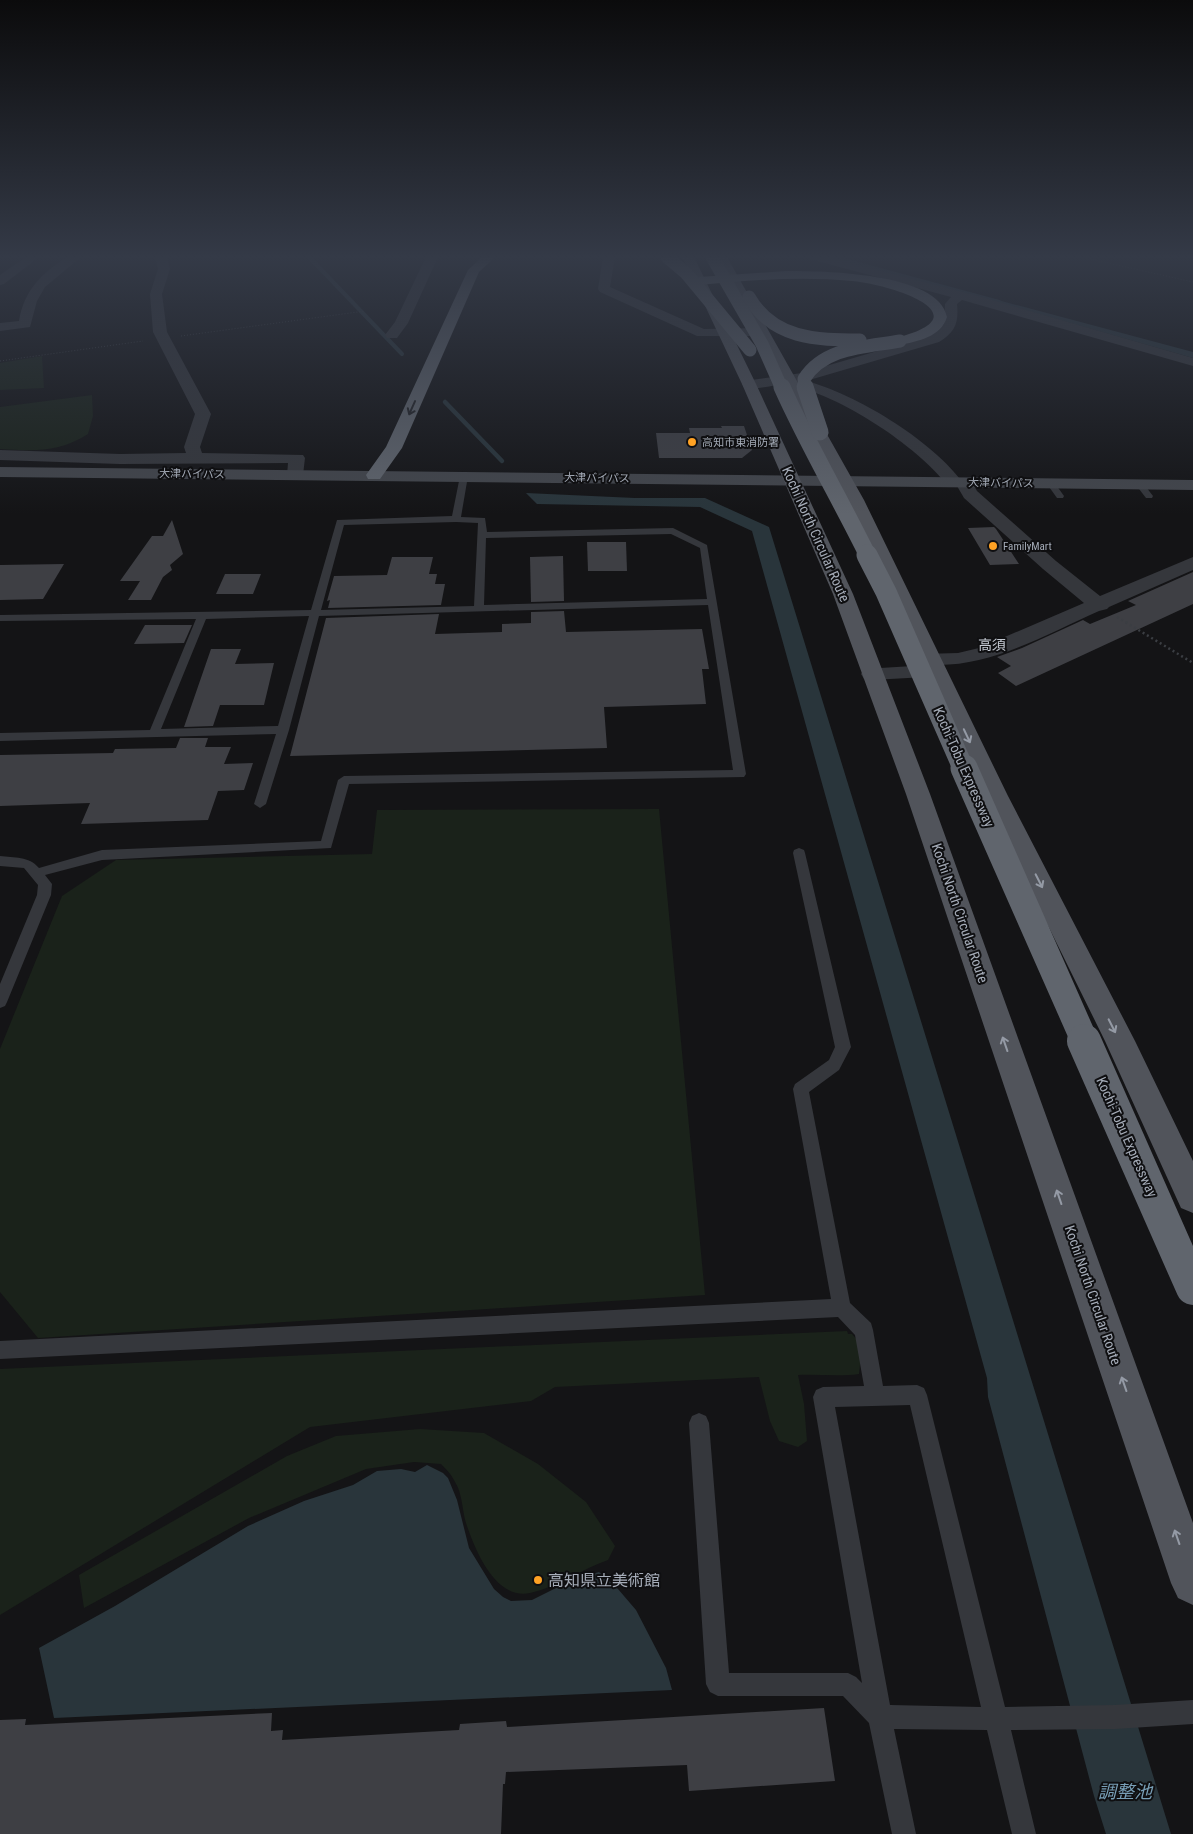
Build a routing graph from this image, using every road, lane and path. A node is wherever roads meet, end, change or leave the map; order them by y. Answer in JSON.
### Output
{"nodes":[{"id":1,"x":166,"y":343,"type":"edge"},
{"id":2,"x":429,"y":343,"type":"edge"},
{"id":3,"x":441,"y":343,"type":"edge"},
{"id":4,"x":728,"y":343,"type":"edge"},
{"id":5,"x":744,"y":343,"type":"edge"},
{"id":6,"x":761,"y":343,"type":"edge"},
{"id":7,"x":768,"y":343,"type":"edge"},
{"id":8,"x":883,"y":343,"type":"edge"},
{"id":9,"x":918,"y":343,"type":"edge"},
{"id":10,"x":1124,"y":343,"type":"edge"},
{"id":11,"x":1193,"y":362,"type":"edge"},
{"id":12,"x":789,"y":380,"type":"junction"},
{"id":13,"x":749,"y":384,"type":"junction"},
{"id":14,"x":802,"y":432,"type":"junction"},
{"id":15,"x":0,"y":455,"type":"edge"},
{"id":16,"x":195,"y":458,"type":"junction"},
{"id":17,"x":0,"y":472,"type":"edge"},
{"id":18,"x":295,"y":475,"type":"junction"},
{"id":19,"x":374,"y":475,"type":"junction"},
{"id":20,"x":464,"y":476,"type":"junction"},
{"id":21,"x":792,"y":480,"type":"junction"},
{"id":22,"x":959,"y":482,"type":"junction"},
{"id":23,"x":1193,"y":484,"type":"edge"},
{"id":24,"x":840,"y":486,"type":"junction"},
{"id":25,"x":456,"y":519,"type":"junction"},
{"id":26,"x":482,"y":535,"type":"junction"},
{"id":27,"x":1193,"y":564,"type":"edge"},
{"id":28,"x":713,"y":602,"type":"junction"},
{"id":29,"x":1100,"y":605,"type":"junction"},
{"id":30,"x":479,"y":607,"type":"junction"},
{"id":31,"x":316,"y":613,"type":"junction"},
{"id":32,"x":202,"y":616,"type":"junction"},
{"id":33,"x":0,"y":618,"type":"edge"},
{"id":34,"x":1193,"y":663,"type":"edge"},
{"id":35,"x":933,"y":665,"type":"junction"},
{"id":36,"x":872,"y":674,"type":"junction"},
{"id":37,"x":283,"y":730,"type":"junction"},
{"id":38,"x":154,"y":733,"type":"junction"},
{"id":39,"x":0,"y":738,"type":"edge"},
{"id":40,"x":260,"y":804,"type":"dead end"},
{"id":41,"x":799,"y":854,"type":"dead end"},
{"id":42,"x":0,"y":860,"type":"edge"},
{"id":43,"x":36,"y":873,"type":"junction"},
{"id":44,"x":0,"y":1002,"type":"edge"},
{"id":45,"x":1193,"y":1197,"type":"edge"},
{"id":46,"x":1193,"y":1288,"type":"edge"},
{"id":47,"x":842,"y":1308,"type":"junction"},
{"id":48,"x":0,"y":1350,"type":"edge"},
{"id":49,"x":875,"y":1396,"type":"junction"},
{"id":50,"x":699,"y":1424,"type":"dead end"},
{"id":51,"x":1193,"y":1583,"type":"edge"},
{"id":52,"x":1193,"y":1712,"type":"edge"},
{"id":53,"x":880,"y":1717,"type":"junction"},
{"id":54,"x":997,"y":1718,"type":"junction"},
{"id":55,"x":904,"y":1834,"type":"edge"},
{"id":56,"x":1024,"y":1834,"type":"edge"}],
"edges":[{"from":1,"to":16,"type":"street"},
{"from":2,"to":19,"type":"highway"},
{"from":3,"to":19,"type":"highway","one_way":true},
{"from":4,"to":13,"type":"main road","name":"Kochi North Circular Route"},
{"from":5,"to":14,"type":"highway","bridge":true},
{"from":6,"to":14,"type":"highway","name":"Kochi-Tobu Expressway","bridge":true},
{"from":7,"to":12,"type":"main road"},
{"from":8,"to":24,"type":"highway","bridge":true},
{"from":9,"to":12,"type":"street"},
{"from":10,"to":11,"type":"street"},
{"from":12,"to":13,"type":"street"},
{"from":12,"to":22,"type":"street"},
{"from":12,"to":24,"type":"main road"},
{"from":13,"to":21,"type":"main road","name":"Kochi North Circular Route"},
{"from":14,"to":24,"type":"highway","name":"Kochi-Tobu Expressway","bridge":true},
{"from":15,"to":16,"type":"street"},
{"from":16,"to":18,"type":"street"},
{"from":17,"to":18,"type":"main road","name":"大津バイパス"},
{"from":18,"to":19,"type":"main road","name":"大津バイパス"},
{"from":19,"to":20,"type":"main road","name":"大津バイパス"},
{"from":20,"to":21,"type":"main road","name":"大津バイパス"},
{"from":20,"to":25,"type":"lane"},
{"from":21,"to":24,"type":"main road","name":"大津バイパス"},
{"from":21,"to":36,"type":"main road","name":"Kochi North Circular Route"},
{"from":22,"to":23,"type":"main road","name":"大津バイパス"},
{"from":22,"to":24,"type":"main road","name":"大津バイパス"},
{"from":22,"to":29,"type":"street"},
{"from":24,"to":35,"type":"main road"},
{"from":24,"to":46,"type":"highway","name":"Kochi-Tobu Expressway","bridge":true},
{"from":25,"to":26,"type":"lane"},
{"from":25,"to":31,"type":"lane"},
{"from":26,"to":28,"type":"lane"},
{"from":26,"to":30,"type":"lane"},
{"from":27,"to":29,"type":"street"},
{"from":28,"to":30,"type":"lane"},
{"from":28,"to":43,"type":"lane"},
{"from":29,"to":34,"type":"path"},
{"from":29,"to":35,"type":"street"},
{"from":30,"to":31,"type":"lane"},
{"from":31,"to":32,"type":"lane"},
{"from":31,"to":37,"type":"lane"},
{"from":32,"to":33,"type":"lane"},
{"from":32,"to":38,"type":"lane"},
{"from":35,"to":36,"type":"street"},
{"from":35,"to":45,"type":"main road","one_way":true},
{"from":51,"to":36,"type":"main road","name":"Kochi North Circular Route","one_way":true},
{"from":37,"to":38,"type":"lane"},
{"from":37,"to":40,"type":"lane"},
{"from":38,"to":39,"type":"lane"},
{"from":41,"to":47,"type":"lane"},
{"from":42,"to":43,"type":"lane"},
{"from":43,"to":44,"type":"lane"},
{"from":47,"to":48,"type":"lane"},
{"from":47,"to":49,"type":"lane"},
{"from":49,"to":53,"type":"lane"},
{"from":49,"to":54,"type":"lane"},
{"from":50,"to":53,"type":"lane"},
{"from":52,"to":54,"type":"lane"},
{"from":53,"to":54,"type":"lane"},
{"from":53,"to":55,"type":"lane"},
{"from":54,"to":56,"type":"lane"}]}
